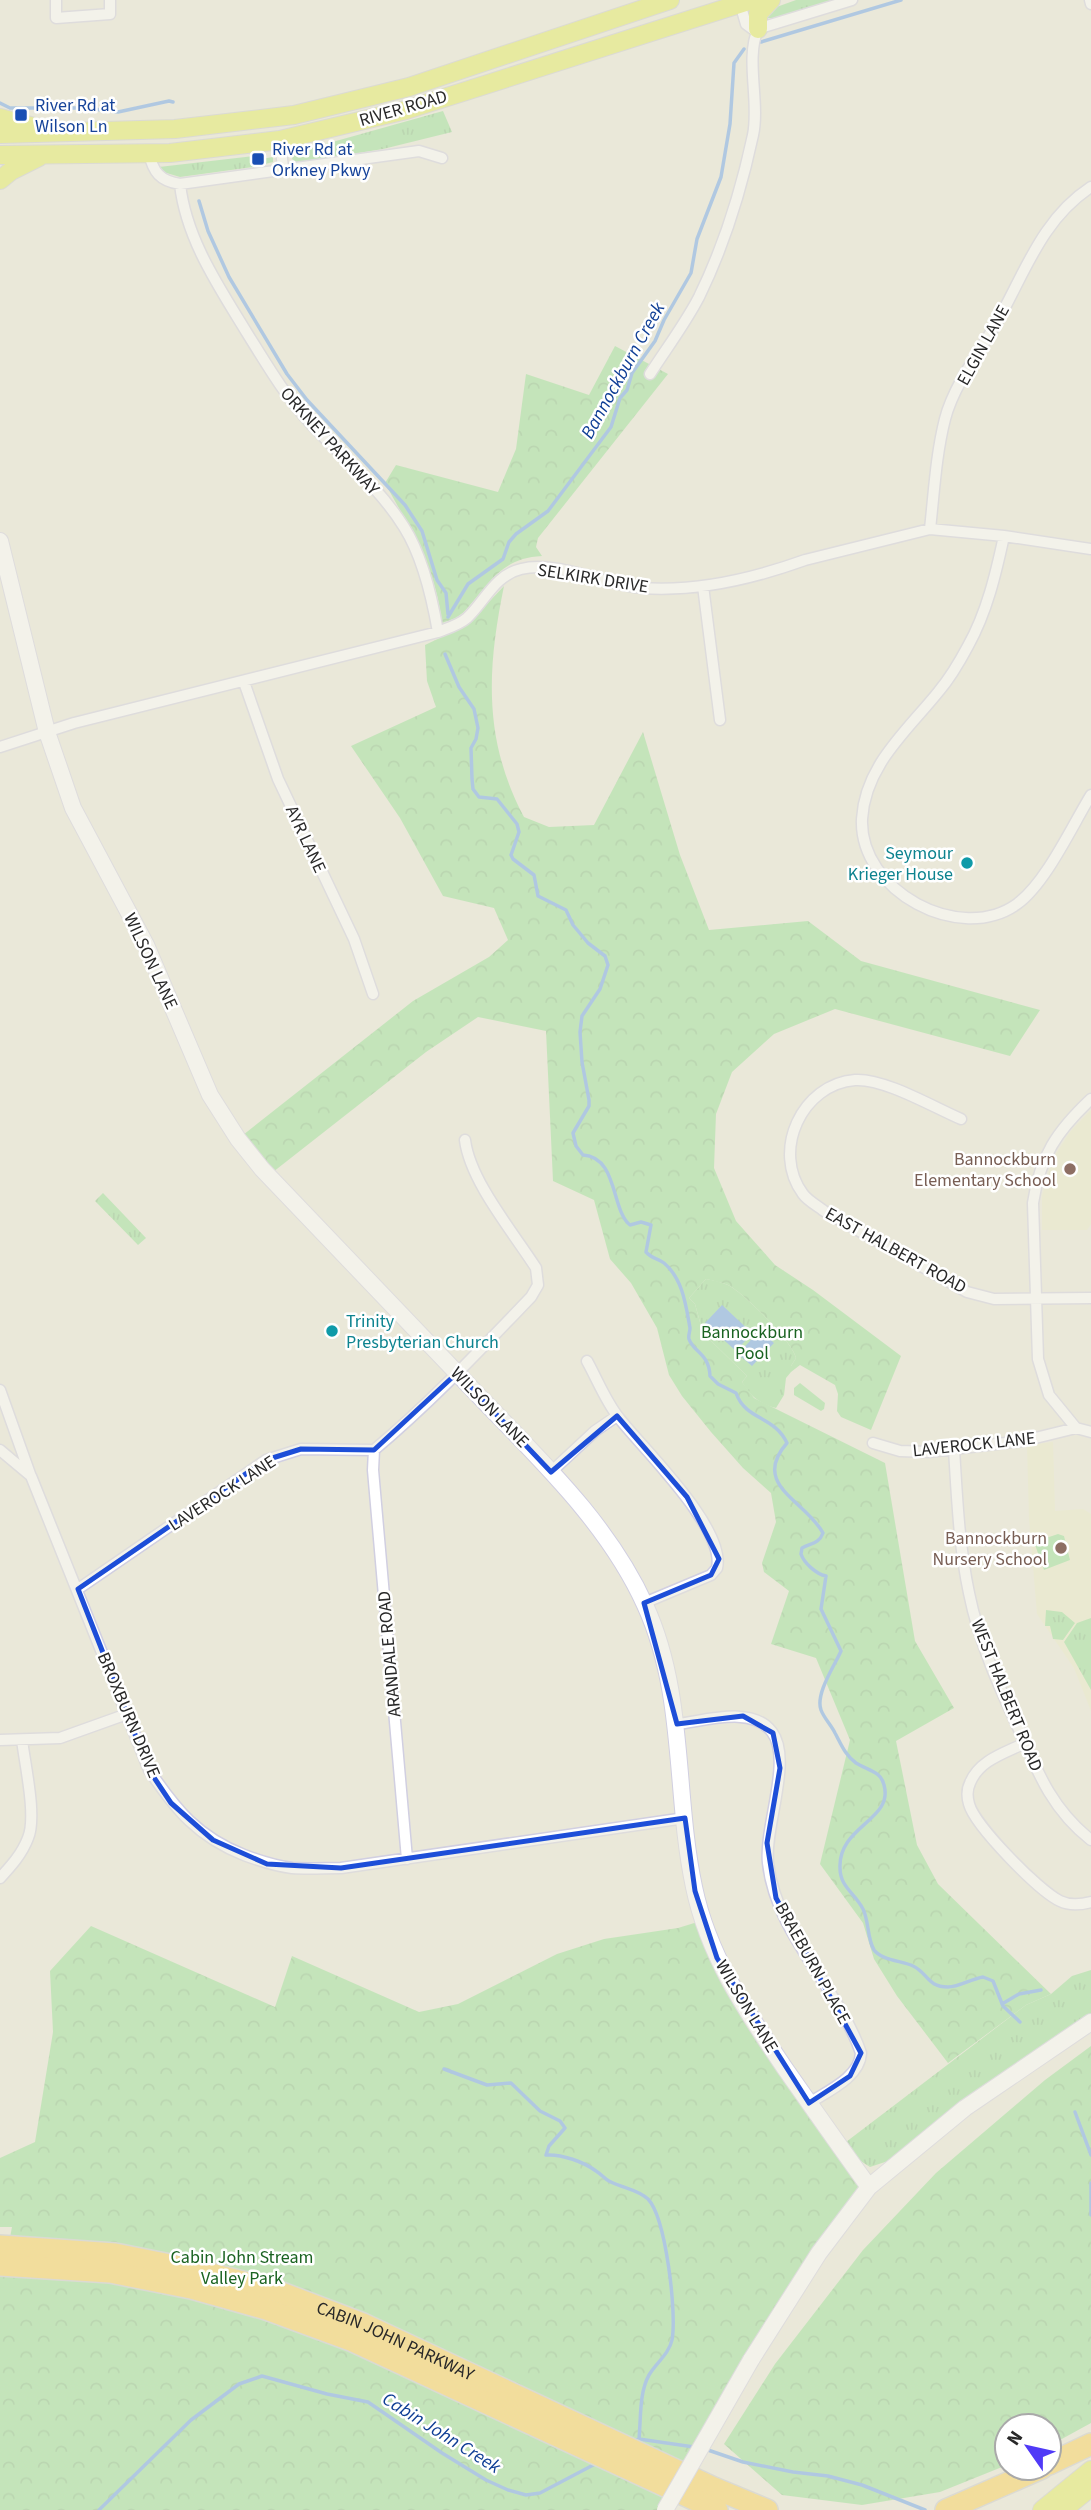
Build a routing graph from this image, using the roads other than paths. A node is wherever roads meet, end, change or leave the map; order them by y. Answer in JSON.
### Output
{"nodes":[{"id":1,"x":56,"y":0,"type":"edge"},
{"id":2,"x":110,"y":0,"type":"edge"},
{"id":3,"x":670,"y":0,"type":"edge"},
{"id":4,"x":771,"y":0,"type":"edge"},
{"id":5,"x":852,"y":0,"type":"edge"},
{"id":6,"x":744,"y":1,"type":"edge"},
{"id":7,"x":758,"y":29,"type":"junction"},
{"id":8,"x":0,"y":118,"type":"edge"},
{"id":9,"x":57,"y":132,"type":"junction"},
{"id":10,"x":0,"y":134,"type":"edge"},
{"id":11,"x":280,"y":140,"type":"junction"},
{"id":12,"x":149,"y":153,"type":"junction"},
{"id":13,"x":46,"y":154,"type":"junction"},
{"id":14,"x":0,"y":155,"type":"edge"},
{"id":15,"x":442,"y":158,"type":"dead end"},
{"id":16,"x":283,"y":168,"type":"junction"},
{"id":17,"x":0,"y":180,"type":"edge"},
{"id":18,"x":180,"y":184,"type":"junction"},
{"id":19,"x":1091,"y":187,"type":"edge"},
{"id":20,"x":650,"y":374,"type":"dead end"},
{"id":21,"x":930,"y":529,"type":"junction"},
{"id":22,"x":1004,"y":536,"type":"junction"},
{"id":23,"x":0,"y":541,"type":"edge"},
{"id":24,"x":1091,"y":549,"type":"edge"},
{"id":25,"x":703,"y":586,"type":"junction"},
{"id":26,"x":438,"y":632,"type":"junction"},
{"id":27,"x":244,"y":682,"type":"junction"},
{"id":28,"x":720,"y":720,"type":"dead end"},
{"id":29,"x":47,"y":732,"type":"junction"},
{"id":30,"x":0,"y":747,"type":"edge"},
{"id":31,"x":1091,"y":794,"type":"edge"},
{"id":32,"x":373,"y":994,"type":"dead end"},
{"id":33,"x":1091,"y":1099,"type":"edge"},
{"id":34,"x":961,"y":1119,"type":"dead end"},
{"id":35,"x":465,"y":1140,"type":"dead end"},
{"id":36,"x":1091,"y":1298,"type":"edge"},
{"id":37,"x":1036,"y":1299,"type":"junction"},
{"id":38,"x":587,"y":1361,"type":"dead end"},
{"id":39,"x":457,"y":1373,"type":"junction"},
{"id":40,"x":0,"y":1392,"type":"edge"},
{"id":41,"x":617,"y":1416,"type":"junction"},
{"id":42,"x":1076,"y":1428,"type":"junction"},
{"id":43,"x":1091,"y":1432,"type":"edge"},
{"id":44,"x":873,"y":1443,"type":"dead end"},
{"id":45,"x":954,"y":1449,"type":"junction"},
{"id":46,"x":0,"y":1450,"type":"edge"},
{"id":47,"x":374,"y":1450,"type":"junction"},
{"id":48,"x":551,"y":1472,"type":"junction"},
{"id":49,"x":32,"y":1476,"type":"junction"},
{"id":50,"x":78,"y":1589,"type":"junction"},
{"id":51,"x":644,"y":1603,"type":"junction"},
{"id":52,"x":127,"y":1714,"type":"junction"},
{"id":53,"x":677,"y":1724,"type":"junction"},
{"id":54,"x":0,"y":1740,"type":"edge"},
{"id":55,"x":22,"y":1740,"type":"junction"},
{"id":56,"x":1025,"y":1743,"type":"junction"},
{"id":57,"x":685,"y":1818,"type":"junction"},
{"id":58,"x":1091,"y":1840,"type":"edge"},
{"id":59,"x":407,"y":1859,"type":"junction"},
{"id":60,"x":0,"y":1878,"type":"edge"},
{"id":61,"x":1091,"y":1902,"type":"edge"},
{"id":62,"x":1091,"y":2022,"type":"edge"},
{"id":63,"x":809,"y":2103,"type":"junction"},
{"id":64,"x":869,"y":2187,"type":"junction"},
{"id":65,"x":0,"y":2246,"type":"edge"},
{"id":66,"x":0,"y":2264,"type":"edge"},
{"id":67,"x":1091,"y":2444,"type":"edge"},
{"id":68,"x":1063,"y":2458,"type":"edge"},
{"id":69,"x":1086,"y":2479,"type":"edge"},
{"id":70,"x":1013,"y":2482,"type":"edge"},
{"id":71,"x":712,"y":2501,"type":"edge"},
{"id":72,"x":666,"y":2510,"type":"edge"},
{"id":73,"x":767,"y":2510,"type":"edge"},
{"id":74,"x":946,"y":2510,"type":"edge"},
{"id":75,"x":1042,"y":2510,"type":"edge"},
{"id":76,"x":1063,"y":2510,"type":"edge"}],
"edges":[{"from":1,"to":2,"type":"street"},
{"from":3,"to":9,"type":"main road","name":"RIVER ROAD"},
{"from":4,"to":7,"type":"main road"},
{"from":5,"to":7,"type":"street"},
{"from":6,"to":7,"type":"street"},
{"from":6,"to":11,"type":"main road","name":"RIVER ROAD"},
{"from":7,"to":20,"type":"street"},
{"from":8,"to":9,"type":"main road"},
{"from":9,"to":10,"type":"main road","name":"RIVER ROAD"},
{"from":11,"to":12,"type":"main road","name":"RIVER ROAD"},
{"from":11,"to":16,"type":"street"},
{"from":12,"to":13,"type":"main road","name":"RIVER ROAD"},
{"from":12,"to":18,"type":"street"},
{"from":13,"to":14,"type":"main road","name":"RIVER ROAD"},
{"from":13,"to":17,"type":"main road"},
{"from":15,"to":16,"type":"street"},
{"from":16,"to":18,"type":"street"},
{"from":18,"to":26,"type":"street","name":"ORKNEY PARKWAY"},
{"from":19,"to":21,"type":"street","name":"ELGIN LANE"},
{"from":21,"to":22,"type":"street","name":"SELKIRK DRIVE"},
{"from":21,"to":25,"type":"street","name":"SELKIRK DRIVE"},
{"from":22,"to":24,"type":"street","name":"SELKIRK DRIVE"},
{"from":22,"to":31,"type":"street"},
{"from":23,"to":29,"type":"main road","name":"WILSON LANE"},
{"from":25,"to":26,"type":"street","name":"SELKIRK DRIVE"},
{"from":25,"to":28,"type":"street"},
{"from":26,"to":27,"type":"street","name":"SELKIRK DRIVE"},
{"from":27,"to":29,"type":"street","name":"SELKIRK DRIVE"},
{"from":27,"to":32,"type":"street","name":"AYR LANE"},
{"from":29,"to":30,"type":"street","name":"SELKIRK DRIVE"},
{"from":29,"to":39,"type":"main road","name":"WILSON LANE"},
{"from":33,"to":37,"type":"street"},
{"from":34,"to":37,"type":"street","name":"EAST HALBERT ROAD"},
{"from":35,"to":39,"type":"street"},
{"from":36,"to":37,"type":"street","name":"EAST HALBERT ROAD"},
{"from":37,"to":42,"type":"street"},
{"from":38,"to":41,"type":"street"},
{"from":39,"to":47,"type":"street"},
{"from":39,"to":48,"type":"main road","name":"WILSON LANE"},
{"from":40,"to":49,"type":"street"},
{"from":41,"to":48,"type":"street"},
{"from":41,"to":51,"type":"street"},
{"from":42,"to":43,"type":"street"},
{"from":42,"to":45,"type":"street","name":"LAVEROCK LANE"},
{"from":44,"to":45,"type":"street","name":"LAVEROCK LANE"},
{"from":45,"to":56,"type":"street","name":"WEST HALBERT ROAD"},
{"from":46,"to":49,"type":"street","name":"BROXBURN DRIVE"},
{"from":47,"to":50,"type":"street","name":"LAVEROCK LANE"},
{"from":47,"to":59,"type":"street","name":"ARANDALE ROAD"},
{"from":48,"to":51,"type":"main road","name":"WILSON LANE"},
{"from":49,"to":50,"type":"street","name":"BROXBURN DRIVE"},
{"from":50,"to":52,"type":"street","name":"BROXBURN DRIVE"},
{"from":51,"to":53,"type":"main road","name":"WILSON LANE"},
{"from":52,"to":55,"type":"street"},
{"from":52,"to":59,"type":"street","name":"BROXBURN DRIVE"},
{"from":53,"to":57,"type":"main road","name":"WILSON LANE"},
{"from":53,"to":63,"type":"street","name":"BRAEBURN PLACE"},
{"from":54,"to":55,"type":"street"},
{"from":55,"to":60,"type":"street"},
{"from":56,"to":58,"type":"street","name":"WEST HALBERT ROAD"},
{"from":56,"to":61,"type":"street"},
{"from":57,"to":59,"type":"street","name":"BROXBURN DRIVE"},
{"from":57,"to":63,"type":"main road","name":"WILSON LANE"},
{"from":62,"to":64,"type":"main road"},
{"from":63,"to":64,"type":"main road","name":"WILSON LANE"},
{"from":64,"to":72,"type":"main road","bridge":true},
{"from":65,"to":71,"type":"highway","name":"CABIN JOHN PARKWAY"},
{"from":66,"to":71,"type":"highway","name":"CABIN JOHN PARKWAY"},
{"from":67,"to":68,"type":"highway"},
{"from":69,"to":75,"type":"main road"},
{"from":69,"to":76,"type":"main road"},
{"from":70,"to":74,"type":"highway"},
{"from":71,"to":73,"type":"highway","name":"CABIN JOHN PARKWAY"}]}
